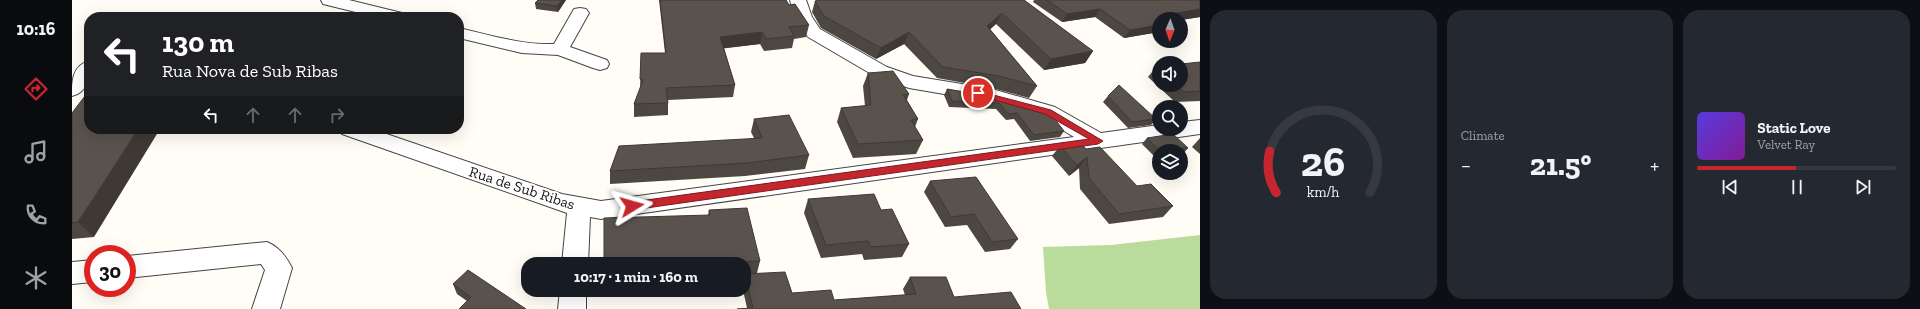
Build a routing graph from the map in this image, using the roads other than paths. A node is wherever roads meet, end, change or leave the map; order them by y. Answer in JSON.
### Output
{"nodes":[{"id":1,"x":329,"y":0,"type":"edge"},
{"id":2,"x":798,"y":0,"type":"edge"},
{"id":3,"x":376,"y":12,"type":"edge"},
{"id":4,"x":580,"y":13,"type":"dead end"},
{"id":5,"x":464,"y":34,"type":"edge"},
{"id":6,"x":560,"y":49,"type":"junction"},
{"id":7,"x":600,"y":64,"type":"dead end"},
{"id":8,"x":84,"y":75,"type":"edge"},
{"id":9,"x":78,"y":85,"type":"edge"},
{"id":10,"x":1200,"y":127,"type":"edge"},
{"id":11,"x":363,"y":134,"type":"edge"},
{"id":12,"x":1098,"y":141,"type":"junction"},
{"id":13,"x":579,"y":207,"type":"junction"},
{"id":14,"x":575,"y":257,"type":"edge"},
{"id":15,"x":136,"y":266,"type":"edge"},
{"id":16,"x":84,"y":272,"type":"edge"},
{"id":17,"x":72,"y":273,"type":"edge"},
{"id":18,"x":573,"y":297,"type":"edge"},
{"id":19,"x":266,"y":309,"type":"edge"},
{"id":20,"x":572,"y":309,"type":"edge"}],
"edges":[{"from":1,"to":3,"type":"street"},
{"from":2,"to":12,"type":"street"},
{"from":4,"to":6,"type":"street"},
{"from":5,"to":6,"type":"street"},
{"from":6,"to":7,"type":"street"},
{"from":8,"to":9,"type":"street"},
{"from":10,"to":12,"type":"street","name":"Rua de Sub Ribas"},
{"from":11,"to":13,"type":"street","name":"Rua de Sub Ribas"},
{"from":12,"to":13,"type":"street","name":"Rua de Sub Ribas"},
{"from":13,"to":14,"type":"street"},
{"from":15,"to":19,"type":"street"},
{"from":16,"to":17,"type":"street"},
{"from":18,"to":20,"type":"street"}]}
